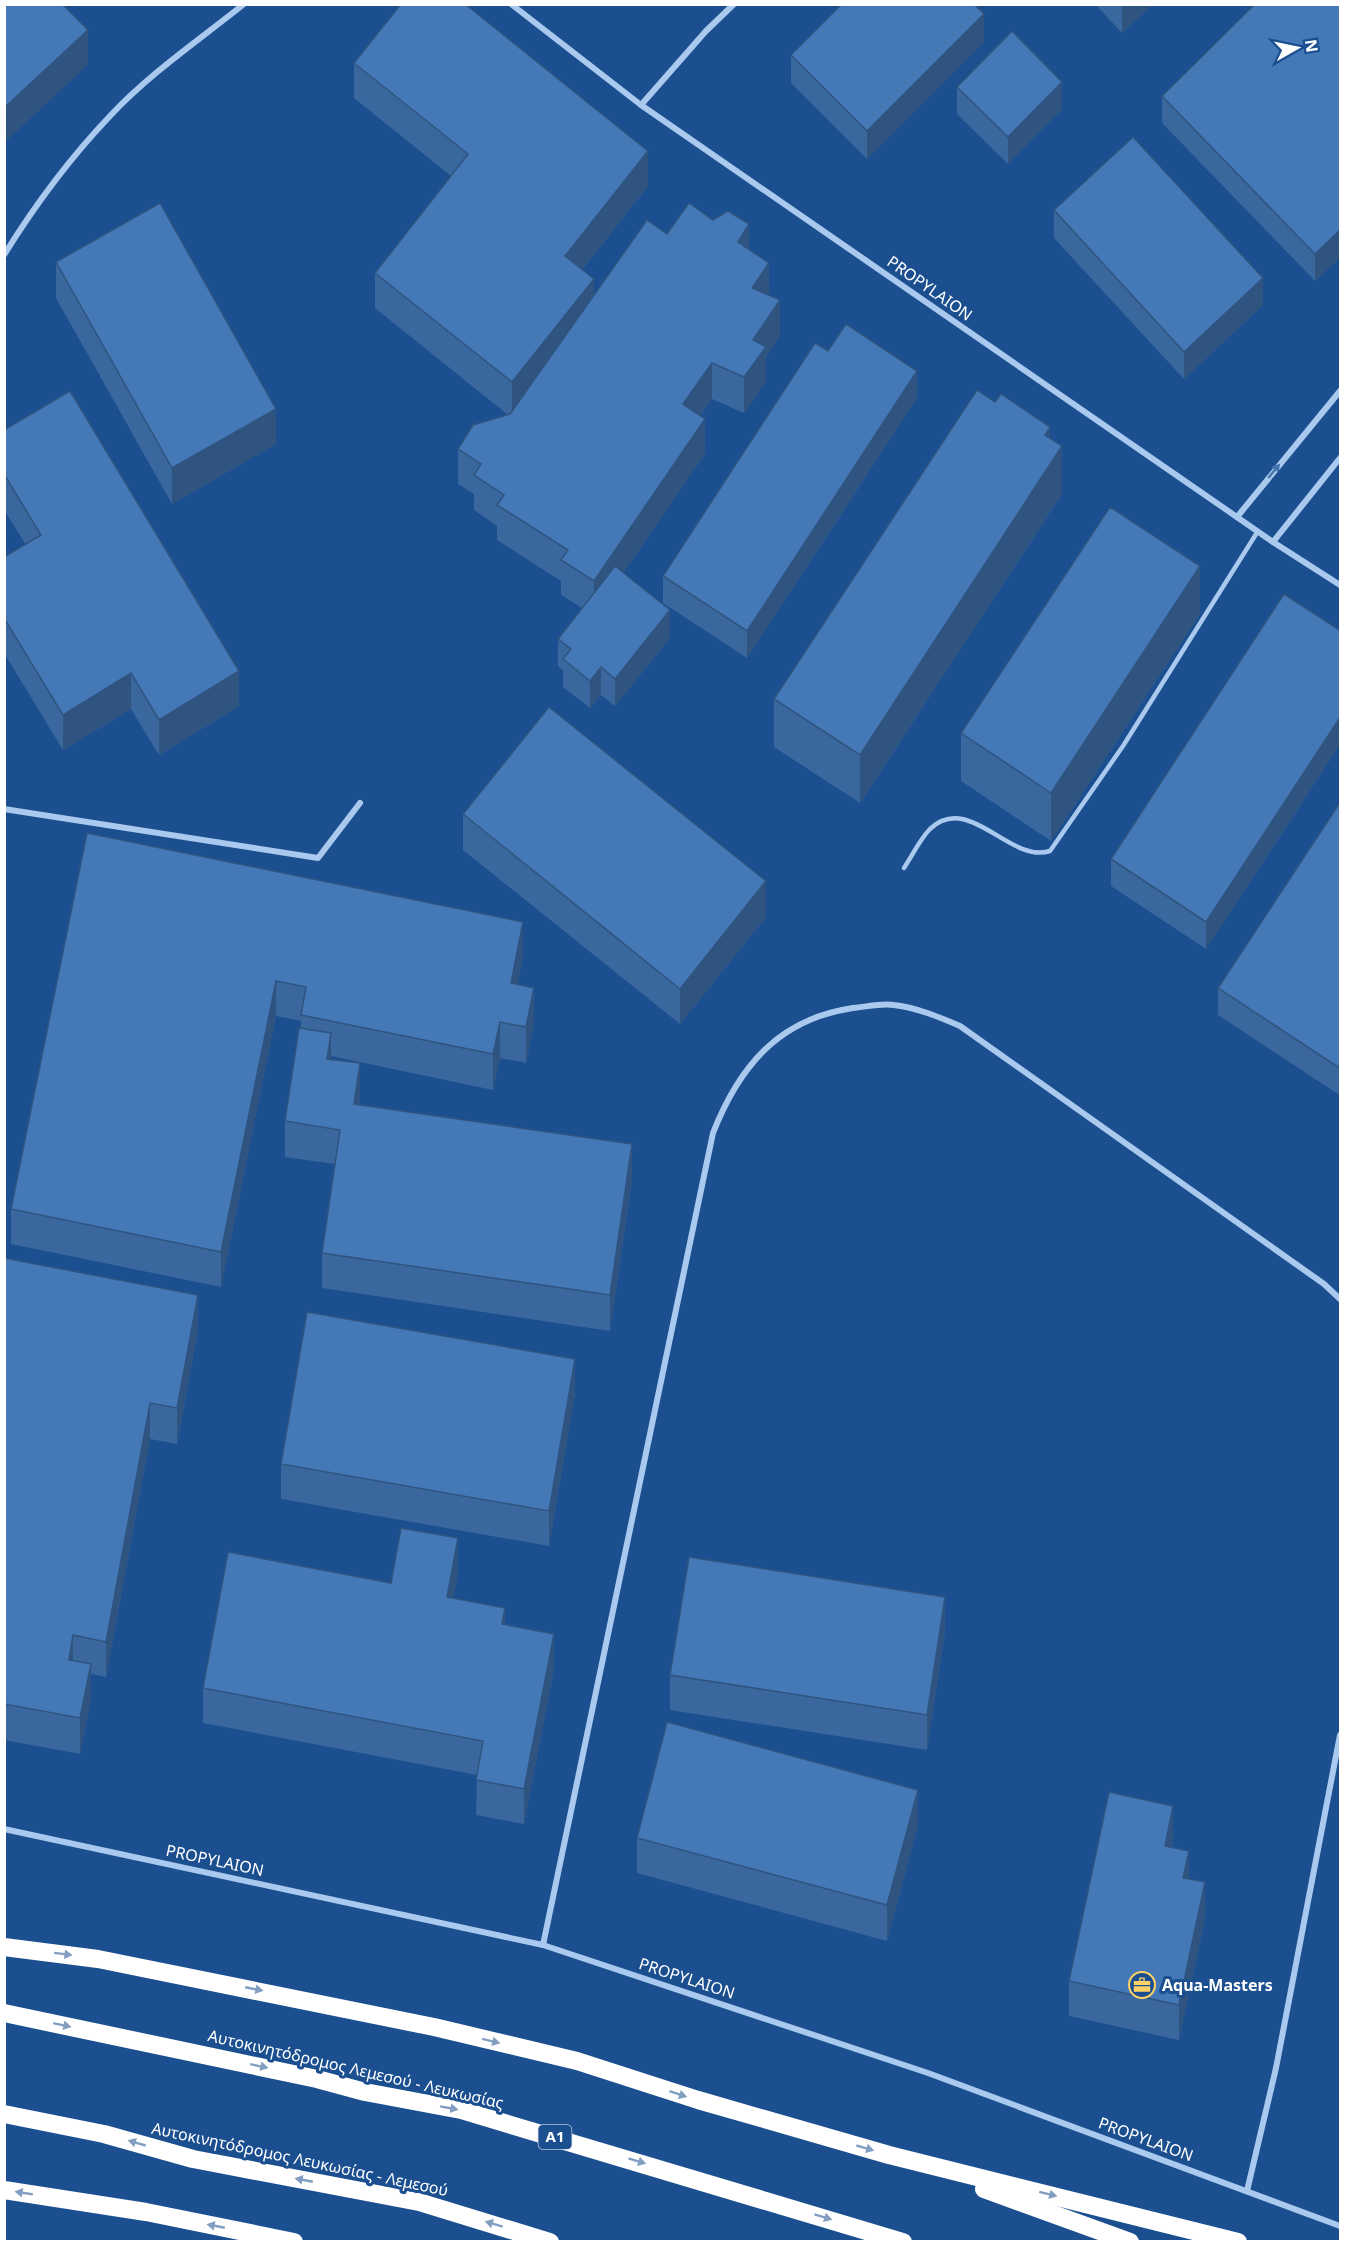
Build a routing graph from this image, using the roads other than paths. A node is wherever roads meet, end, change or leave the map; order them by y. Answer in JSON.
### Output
{"nodes":[{"id":1,"x":244,"y":4,"type":"edge"},
{"id":2,"x":511,"y":4,"type":"edge"},
{"id":3,"x":734,"y":4,"type":"edge"},
{"id":4,"x":641,"y":105,"type":"junction"},
{"id":5,"x":4,"y":255,"type":"edge"},
{"id":6,"x":1341,"y":391,"type":"edge"},
{"id":7,"x":1341,"y":458,"type":"edge"},
{"id":8,"x":1237,"y":517,"type":"junction"},
{"id":9,"x":1258,"y":531,"type":"junction"},
{"id":10,"x":1273,"y":542,"type":"junction"},
{"id":11,"x":1341,"y":585,"type":"edge"},
{"id":12,"x":360,"y":803,"type":"dead end"},
{"id":13,"x":4,"y":809,"type":"edge"},
{"id":14,"x":904,"y":868,"type":"dead end"},
{"id":15,"x":1341,"y":1299,"type":"edge"},
{"id":16,"x":1341,"y":1735,"type":"edge"},
{"id":17,"x":4,"y":1829,"type":"edge"},
{"id":18,"x":543,"y":1945,"type":"junction"},
{"id":19,"x":4,"y":1947,"type":"edge"},
{"id":20,"x":4,"y":2013,"type":"edge"},
{"id":21,"x":4,"y":2114,"type":"edge"},
{"id":22,"x":889,"y":2155,"type":"junction"},
{"id":23,"x":4,"y":2190,"type":"edge"},
{"id":24,"x":1247,"y":2191,"type":"junction"},
{"id":25,"x":1341,"y":2226,"type":"edge"},
{"id":26,"x":294,"y":2241,"type":"edge"},
{"id":27,"x":550,"y":2241,"type":"edge"},
{"id":28,"x":903,"y":2241,"type":"edge"},
{"id":29,"x":1130,"y":2241,"type":"edge"},
{"id":30,"x":1238,"y":2241,"type":"edge"}],
"edges":[{"from":1,"to":5,"type":"street"},
{"from":2,"to":4,"type":"street","name":"PROPYLAION"},
{"from":3,"to":4,"type":"street"},
{"from":4,"to":8,"type":"street","name":"PROPYLAION"},
{"from":8,"to":6,"type":"street","one_way":true},
{"from":7,"to":10,"type":"street"},
{"from":8,"to":9,"type":"street","name":"PROPYLAION"},
{"from":9,"to":10,"type":"street","name":"PROPYLAION"},
{"from":9,"to":14,"type":"lane"},
{"from":10,"to":11,"type":"street","name":"PROPYLAION"},
{"from":12,"to":13,"type":"street"},
{"from":15,"to":18,"type":"street"},
{"from":16,"to":24,"type":"street"},
{"from":17,"to":18,"type":"street","name":"PROPYLAION"},
{"from":18,"to":24,"type":"street","name":"PROPYLAION"},
{"from":19,"to":22,"type":"highway","one_way":true},
{"from":20,"to":28,"type":"highway","name":"Αυτοκινητόδρομος Λεμεσού - Λευκωσίας","number":"A1","one_way":true},
{"from":27,"to":21,"type":"highway","name":"Αυτοκινητόδρομος Λευκωσίας - Λεμεσού","one_way":true},
{"from":22,"to":29,"type":"highway"},
{"from":22,"to":30,"type":"highway","one_way":true},
{"from":26,"to":23,"type":"highway","one_way":true},
{"from":24,"to":25,"type":"street","name":"PROPYLAION"}]}
